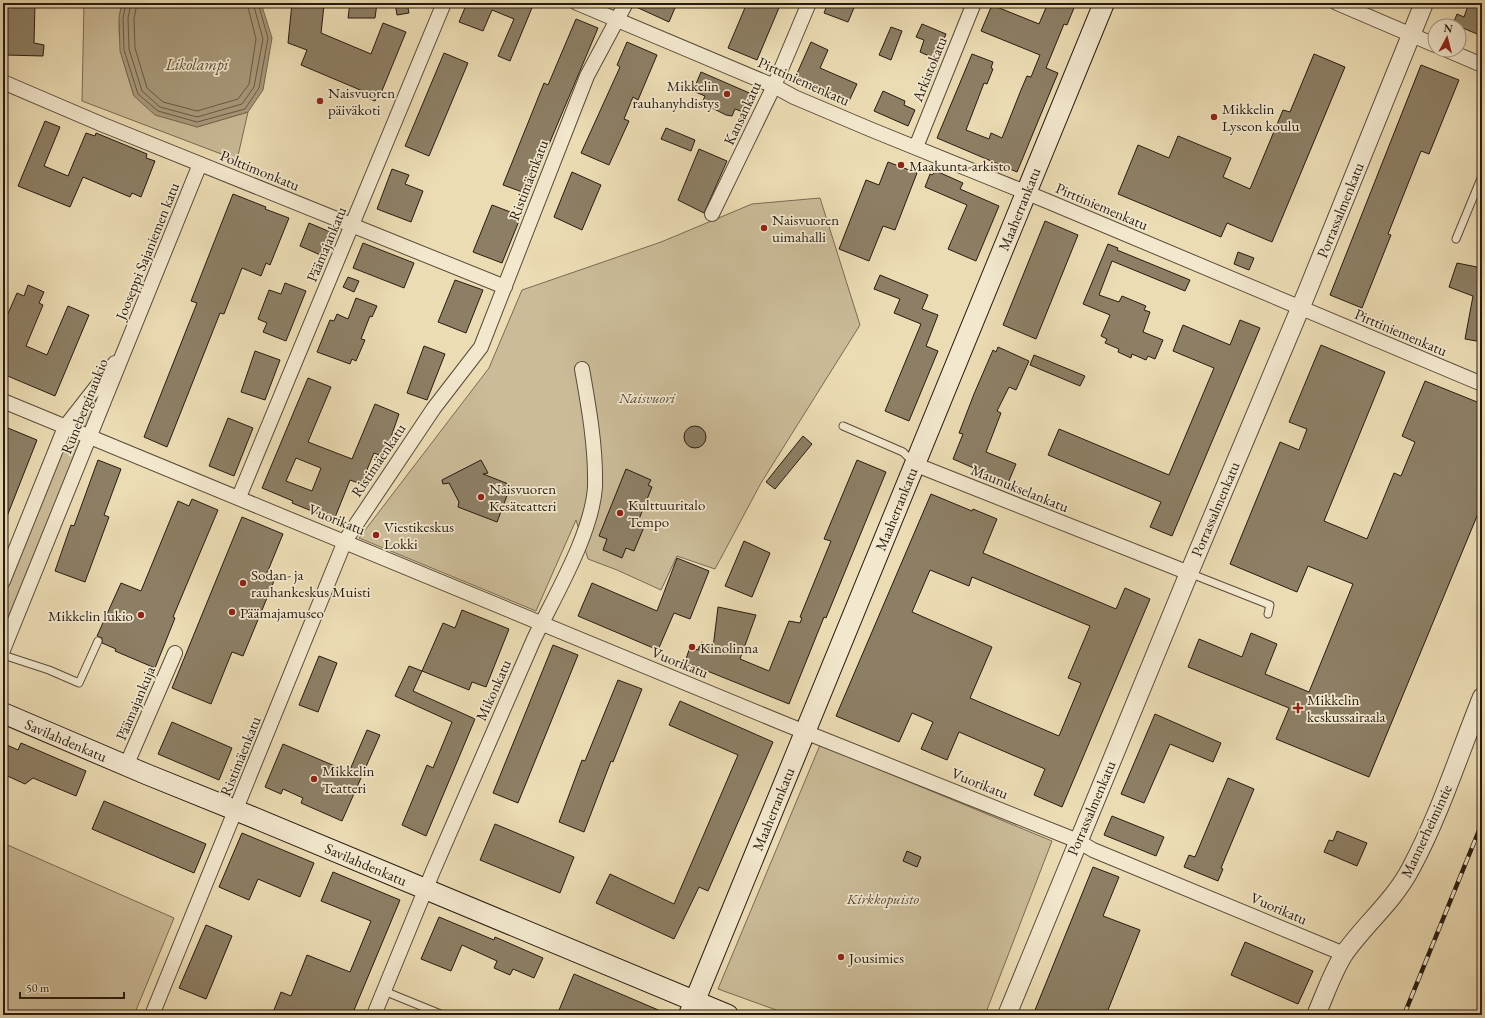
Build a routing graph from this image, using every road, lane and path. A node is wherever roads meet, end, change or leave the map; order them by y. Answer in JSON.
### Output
{"nodes":[{"id":1,"x":444,"y":3,"type":"edge"},
{"id":2,"x":577,"y":3,"type":"edge"},
{"id":3,"x":626,"y":3,"type":"edge"},
{"id":4,"x":809,"y":3,"type":"edge"},
{"id":5,"x":974,"y":3,"type":"edge"},
{"id":6,"x":1104,"y":3,"type":"edge"},
{"id":7,"x":1337,"y":3,"type":"edge"},
{"id":8,"x":1424,"y":3,"type":"edge"},
{"id":9,"x":1355,"y":6,"type":"edge"},
{"id":10,"x":617,"y":20,"type":"junction"},
{"id":11,"x":1410,"y":34,"type":"junction"},
{"id":12,"x":1427,"y":41,"type":"edge"},
{"id":13,"x":1466,"y":58,"type":"edge"},
{"id":14,"x":1482,"y":65,"type":"edge"},
{"id":15,"x":3,"y":82,"type":"edge"},
{"id":16,"x":774,"y":86,"type":"junction"},
{"id":17,"x":916,"y":147,"type":"junction"},
{"id":18,"x":200,"y":164,"type":"junction"},
{"id":19,"x":1482,"y":176,"type":"edge"},
{"id":20,"x":1026,"y":192,"type":"junction"},
{"id":21,"x":712,"y":214,"type":"dead end"},
{"id":22,"x":352,"y":225,"type":"junction"},
{"id":23,"x":1456,"y":239,"type":"dead end"},
{"id":24,"x":505,"y":287,"type":"junction"},
{"id":25,"x":1300,"y":308,"type":"junction"},
{"id":26,"x":125,"y":350,"type":"junction"},
{"id":27,"x":582,"y":369,"type":"dead end"},
{"id":28,"x":1482,"y":384,"type":"edge"},
{"id":29,"x":3,"y":401,"type":"edge"},
{"id":30,"x":843,"y":426,"type":"dead end"},
{"id":31,"x":65,"y":427,"type":"junction"},
{"id":32,"x":90,"y":437,"type":"junction"},
{"id":33,"x":914,"y":464,"type":"junction"},
{"id":34,"x":239,"y":497,"type":"junction"},
{"id":35,"x":345,"y":541,"type":"junction"},
{"id":36,"x":1188,"y":573,"type":"junction"},
{"id":37,"x":3,"y":580,"type":"edge"},
{"id":38,"x":1268,"y":614,"type":"dead end"},
{"id":39,"x":541,"y":623,"type":"junction"},
{"id":40,"x":98,"y":641,"type":"dead end"},
{"id":41,"x":3,"y":650,"type":"edge"},
{"id":42,"x":175,"y":653,"type":"dead end"},
{"id":43,"x":3,"y":655,"type":"edge"},
{"id":44,"x":1482,"y":697,"type":"edge"},
{"id":45,"x":3,"y":713,"type":"edge"},
{"id":46,"x":805,"y":731,"type":"junction"},
{"id":47,"x":126,"y":766,"type":"junction"},
{"id":48,"x":236,"y":810,"type":"junction"},
{"id":49,"x":1078,"y":841,"type":"junction"},
{"id":50,"x":425,"y":890,"type":"junction"},
{"id":51,"x":1344,"y":954,"type":"junction"},
{"id":52,"x":384,"y":991,"type":"junction"},
{"id":53,"x":692,"y":1008,"type":"edge"},
{"id":54,"x":152,"y":1015,"type":"edge"},
{"id":55,"x":374,"y":1015,"type":"edge"},
{"id":56,"x":443,"y":1015,"type":"edge"},
{"id":57,"x":728,"y":1015,"type":"edge"},
{"id":58,"x":1007,"y":1015,"type":"edge"},
{"id":59,"x":1316,"y":1015,"type":"edge"}],
"edges":[{"from":1,"to":22,"type":"street","name":"Päämajankatu"},
{"from":2,"to":10,"type":"street","name":"Pirttiniemenkatu"},
{"from":3,"to":10,"type":"street","name":"Ristimäenkatu"},
{"from":4,"to":16,"type":"street","name":"Kansankatu"},
{"from":5,"to":17,"type":"street","name":"Arkistokatu"},
{"from":6,"to":20,"type":"main road","name":"Maaherrankatu"},
{"from":7,"to":9,"type":"street"},
{"from":8,"to":11,"type":"street","name":"Porrassalmenkatu"},
{"from":9,"to":11,"type":"street"},
{"from":10,"to":16,"type":"street","name":"Pirttiniemenkatu"},
{"from":10,"to":24,"type":"street","name":"Ristimäenkatu"},
{"from":11,"to":12,"type":"street"},
{"from":11,"to":25,"type":"street","name":"Porrassalmenkatu"},
{"from":13,"to":14,"type":"street"},
{"from":15,"to":18,"type":"street","name":"Polttimonkatu"},
{"from":16,"to":17,"type":"street","name":"Pirttiniemenkatu"},
{"from":16,"to":21,"type":"street","name":"Kansankatu"},
{"from":17,"to":20,"type":"street","name":"Pirttiniemenkatu"},
{"from":18,"to":22,"type":"street","name":"Polttimonkatu"},
{"from":18,"to":26,"type":"street","name":"Jooseppi Sajaniemen katu"},
{"from":19,"to":23,"type":"lane"},
{"from":20,"to":25,"type":"street","name":"Pirttiniemenkatu"},
{"from":20,"to":33,"type":"main road","name":"Maaherrankatu"},
{"from":22,"to":24,"type":"street","name":"Polttimonkatu"},
{"from":22,"to":34,"type":"street","name":"Päämajankatu"},
{"from":24,"to":35,"type":"street","name":"Ristimäenkatu"},
{"from":25,"to":28,"type":"street","name":"Pirttiniemenkatu"},
{"from":25,"to":36,"type":"street","name":"Porrassalmenkatu"},
{"from":26,"to":31,"type":"street","name":"Runeberginaukio"},
{"from":26,"to":32,"type":"street","name":"Runeberginaukio"},
{"from":27,"to":39,"type":"street","name":"Mikonkatu"},
{"from":29,"to":31,"type":"street","name":"Vuorikatu"},
{"from":30,"to":33,"type":"lane","name":"Maunukselankatu"},
{"from":31,"to":32,"type":"street","name":"Vuorikatu"},
{"from":31,"to":37,"type":"street","name":"Runeberginaukio"},
{"from":32,"to":34,"type":"street","name":"Vuorikatu"},
{"from":32,"to":41,"type":"street","name":"Runeberginaukio"},
{"from":33,"to":36,"type":"street","name":"Maunukselankatu"},
{"from":33,"to":46,"type":"main road","name":"Maaherrankatu"},
{"from":34,"to":35,"type":"street","name":"Vuorikatu"},
{"from":35,"to":39,"type":"street","name":"Vuorikatu"},
{"from":35,"to":48,"type":"street","name":"Ristimäenkatu"},
{"from":36,"to":38,"type":"lane"},
{"from":36,"to":49,"type":"street","name":"Porrassalmenkatu"},
{"from":39,"to":46,"type":"street","name":"Vuorikatu"},
{"from":39,"to":50,"type":"street","name":"Mikonkatu"},
{"from":40,"to":43,"type":"lane"},
{"from":42,"to":47,"type":"street","name":"Päämajankuja"},
{"from":44,"to":51,"type":"street","name":"Mannerheimintie"},
{"from":45,"to":47,"type":"main road","name":"Savilahdenkatu"},
{"from":46,"to":49,"type":"street","name":"Vuorikatu"},
{"from":46,"to":53,"type":"main road","name":"Maaherrankatu"},
{"from":47,"to":48,"type":"main road","name":"Savilahdenkatu"},
{"from":48,"to":50,"type":"main road","name":"Savilahdenkatu"},
{"from":48,"to":54,"type":"street","name":"Ristimäenkatu"},
{"from":49,"to":51,"type":"street","name":"Vuorikatu"},
{"from":49,"to":58,"type":"street","name":"Porrassalmenkatu"},
{"from":50,"to":52,"type":"street","name":"Mikonkatu"},
{"from":50,"to":53,"type":"main road","name":"Savilahdenkatu"},
{"from":51,"to":59,"type":"street","name":"Mannerheimintie"},
{"from":52,"to":55,"type":"street","name":"Mikonkatu"},
{"from":52,"to":56,"type":"lane"},
{"from":53,"to":57,"type":"main road","name":"Savilahdenkatu"}]}
